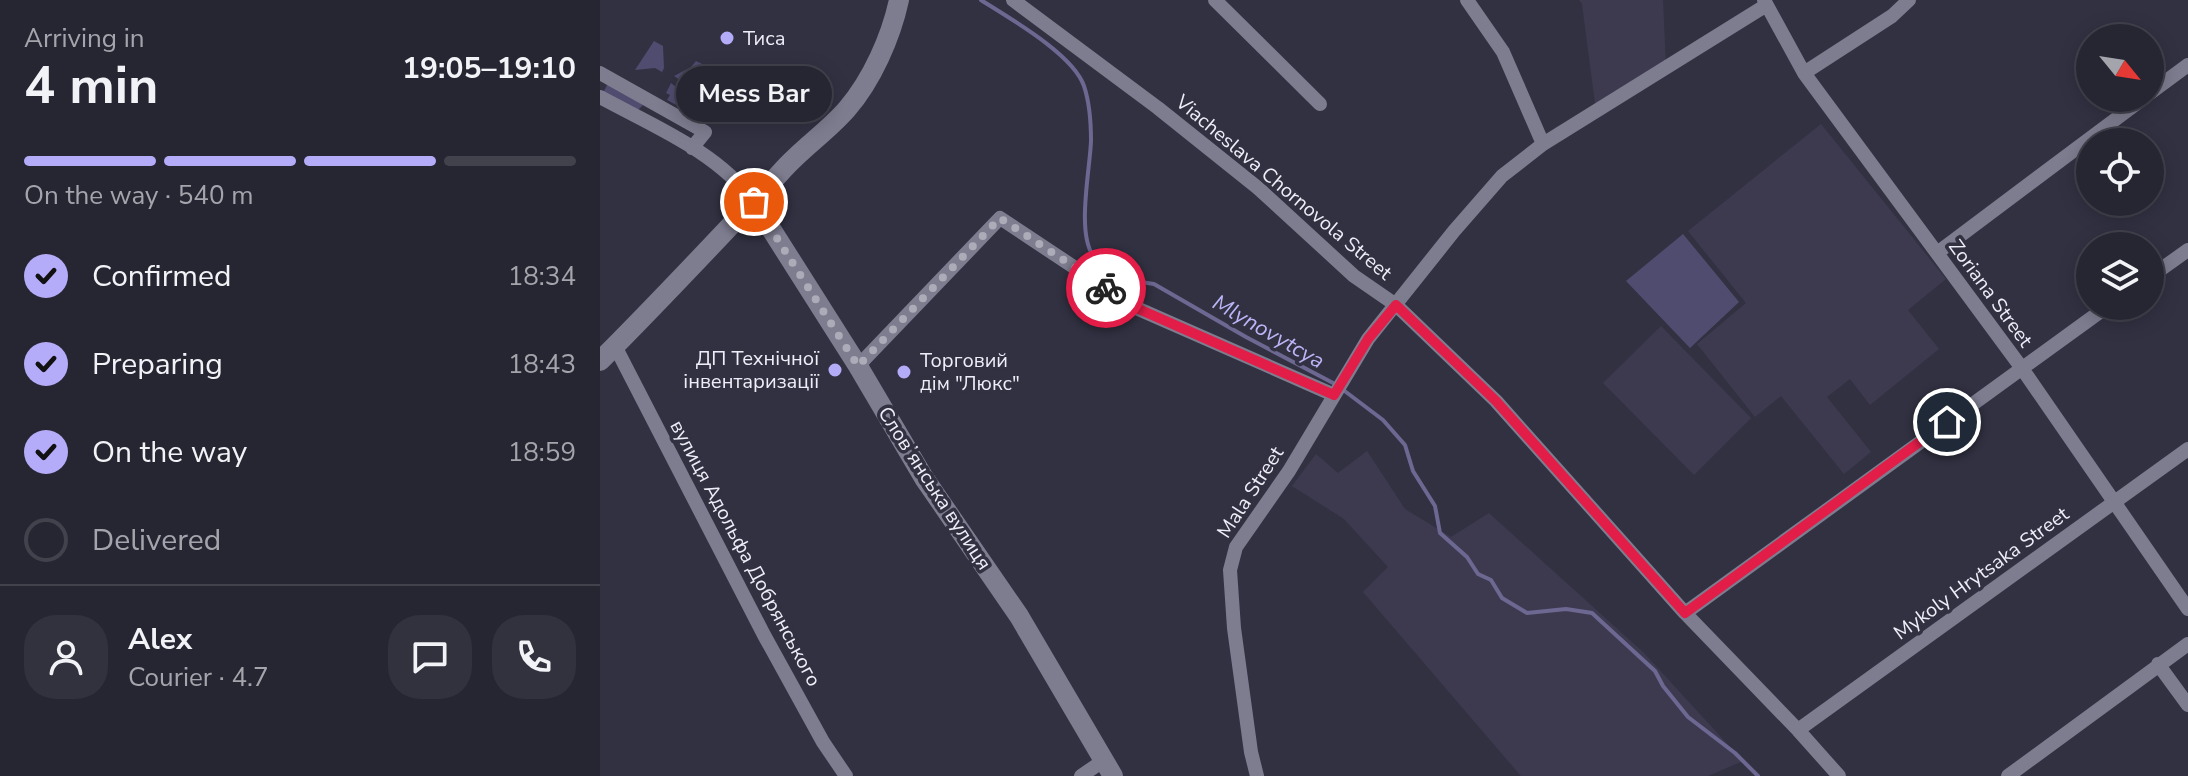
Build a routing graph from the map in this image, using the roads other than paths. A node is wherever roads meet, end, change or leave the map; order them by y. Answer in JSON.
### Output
{"nodes":[{"id":1,"x":899,"y":0,"type":"edge"},
{"id":2,"x":1013,"y":0,"type":"edge"},
{"id":3,"x":1215,"y":0,"type":"edge"},
{"id":4,"x":1467,"y":0,"type":"edge"},
{"id":5,"x":1909,"y":0,"type":"edge"},
{"id":6,"x":1765,"y":3,"type":"edge"},
{"id":7,"x":2188,"y":65,"type":"edge"},
{"id":8,"x":600,"y":73,"type":"edge"},
{"id":9,"x":1804,"y":73,"type":"junction"},
{"id":10,"x":2164,"y":83,"type":"edge"},
{"id":11,"x":600,"y":97,"type":"edge"},
{"id":12,"x":1320,"y":104,"type":"dead end"},
{"id":13,"x":2125,"y":112,"type":"edge"},
{"id":14,"x":1543,"y":144,"type":"junction"},
{"id":15,"x":693,"y":148,"type":"junction"},
{"id":16,"x":754,"y":202,"type":"junction"},
{"id":17,"x":2188,"y":250,"type":"edge"},
{"id":18,"x":1937,"y":253,"type":"junction"},
{"id":19,"x":2164,"y":267,"type":"edge"},
{"id":20,"x":1396,"y":305,"type":"junction"},
{"id":21,"x":2088,"y":320,"type":"edge"},
{"id":22,"x":615,"y":346,"type":"junction"},
{"id":23,"x":600,"y":361,"type":"edge"},
{"id":24,"x":858,"y":366,"type":"junction"},
{"id":25,"x":2021,"y":367,"type":"junction"},
{"id":26,"x":1334,"y":395,"type":"junction"},
{"id":27,"x":2188,"y":449,"type":"edge"},
{"id":28,"x":2115,"y":501,"type":"junction"},
{"id":29,"x":2188,"y":609,"type":"edge"},
{"id":30,"x":1685,"y":613,"type":"junction"},
{"id":31,"x":2188,"y":644,"type":"edge"},
{"id":32,"x":2158,"y":664,"type":"junction"},
{"id":33,"x":2188,"y":705,"type":"edge"},
{"id":34,"x":1798,"y":730,"type":"junction"},
{"id":35,"x":1108,"y":769,"type":"edge"},
{"id":36,"x":846,"y":776,"type":"edge"},
{"id":37,"x":1081,"y":776,"type":"edge"},
{"id":38,"x":1257,"y":776,"type":"edge"},
{"id":39,"x":1839,"y":776,"type":"edge"},
{"id":40,"x":2008,"y":776,"type":"edge"}],
"edges":[{"from":1,"to":16,"type":"street"},
{"from":2,"to":20,"type":"street","name":"Viacheslava Chornovola Street"},
{"from":3,"to":12,"type":"street"},
{"from":4,"to":14,"type":"street"},
{"from":5,"to":9,"type":"street"},
{"from":6,"to":9,"type":"street","name":"Zoriana Street"},
{"from":6,"to":14,"type":"street","name":"Mala Street"},
{"from":7,"to":10,"type":"street"},
{"from":8,"to":15,"type":"street"},
{"from":9,"to":18,"type":"street","name":"Zoriana Street"},
{"from":11,"to":15,"type":"street"},
{"from":13,"to":18,"type":"street"},
{"from":14,"to":20,"type":"street","name":"Mala Street"},
{"from":15,"to":16,"type":"street"},
{"from":16,"to":22,"type":"street"},
{"from":16,"to":24,"type":"street","name":"Словʼянська вулиця"},
{"from":17,"to":19,"type":"street"},
{"from":18,"to":25,"type":"street","name":"Zoriana Street"},
{"from":20,"to":26,"type":"street","name":"Mala Street"},
{"from":20,"to":30,"type":"street","name":"Viacheslava Chornovola Street"},
{"from":21,"to":25,"type":"street"},
{"from":22,"to":23,"type":"street"},
{"from":22,"to":36,"type":"street","name":"вулиця Адольфа Добрянського"},
{"from":24,"to":26,"type":"street"},
{"from":24,"to":35,"type":"street","name":"Словʼянська вулиця"},
{"from":25,"to":28,"type":"street","name":"Zoriana Street"},
{"from":25,"to":30,"type":"street"},
{"from":26,"to":38,"type":"street","name":"Mala Street"},
{"from":27,"to":28,"type":"street","name":"Mykoly Hrytsaka Street"},
{"from":28,"to":29,"type":"street","name":"Zoriana Street"},
{"from":28,"to":34,"type":"street","name":"Mykoly Hrytsaka Street"},
{"from":30,"to":34,"type":"street","name":"Viacheslava Chornovola Street"},
{"from":31,"to":32,"type":"street"},
{"from":32,"to":33,"type":"street"},
{"from":32,"to":40,"type":"street"},
{"from":34,"to":39,"type":"street","name":"Viacheslava Chornovola Street"},
{"from":35,"to":37,"type":"street"}]}
